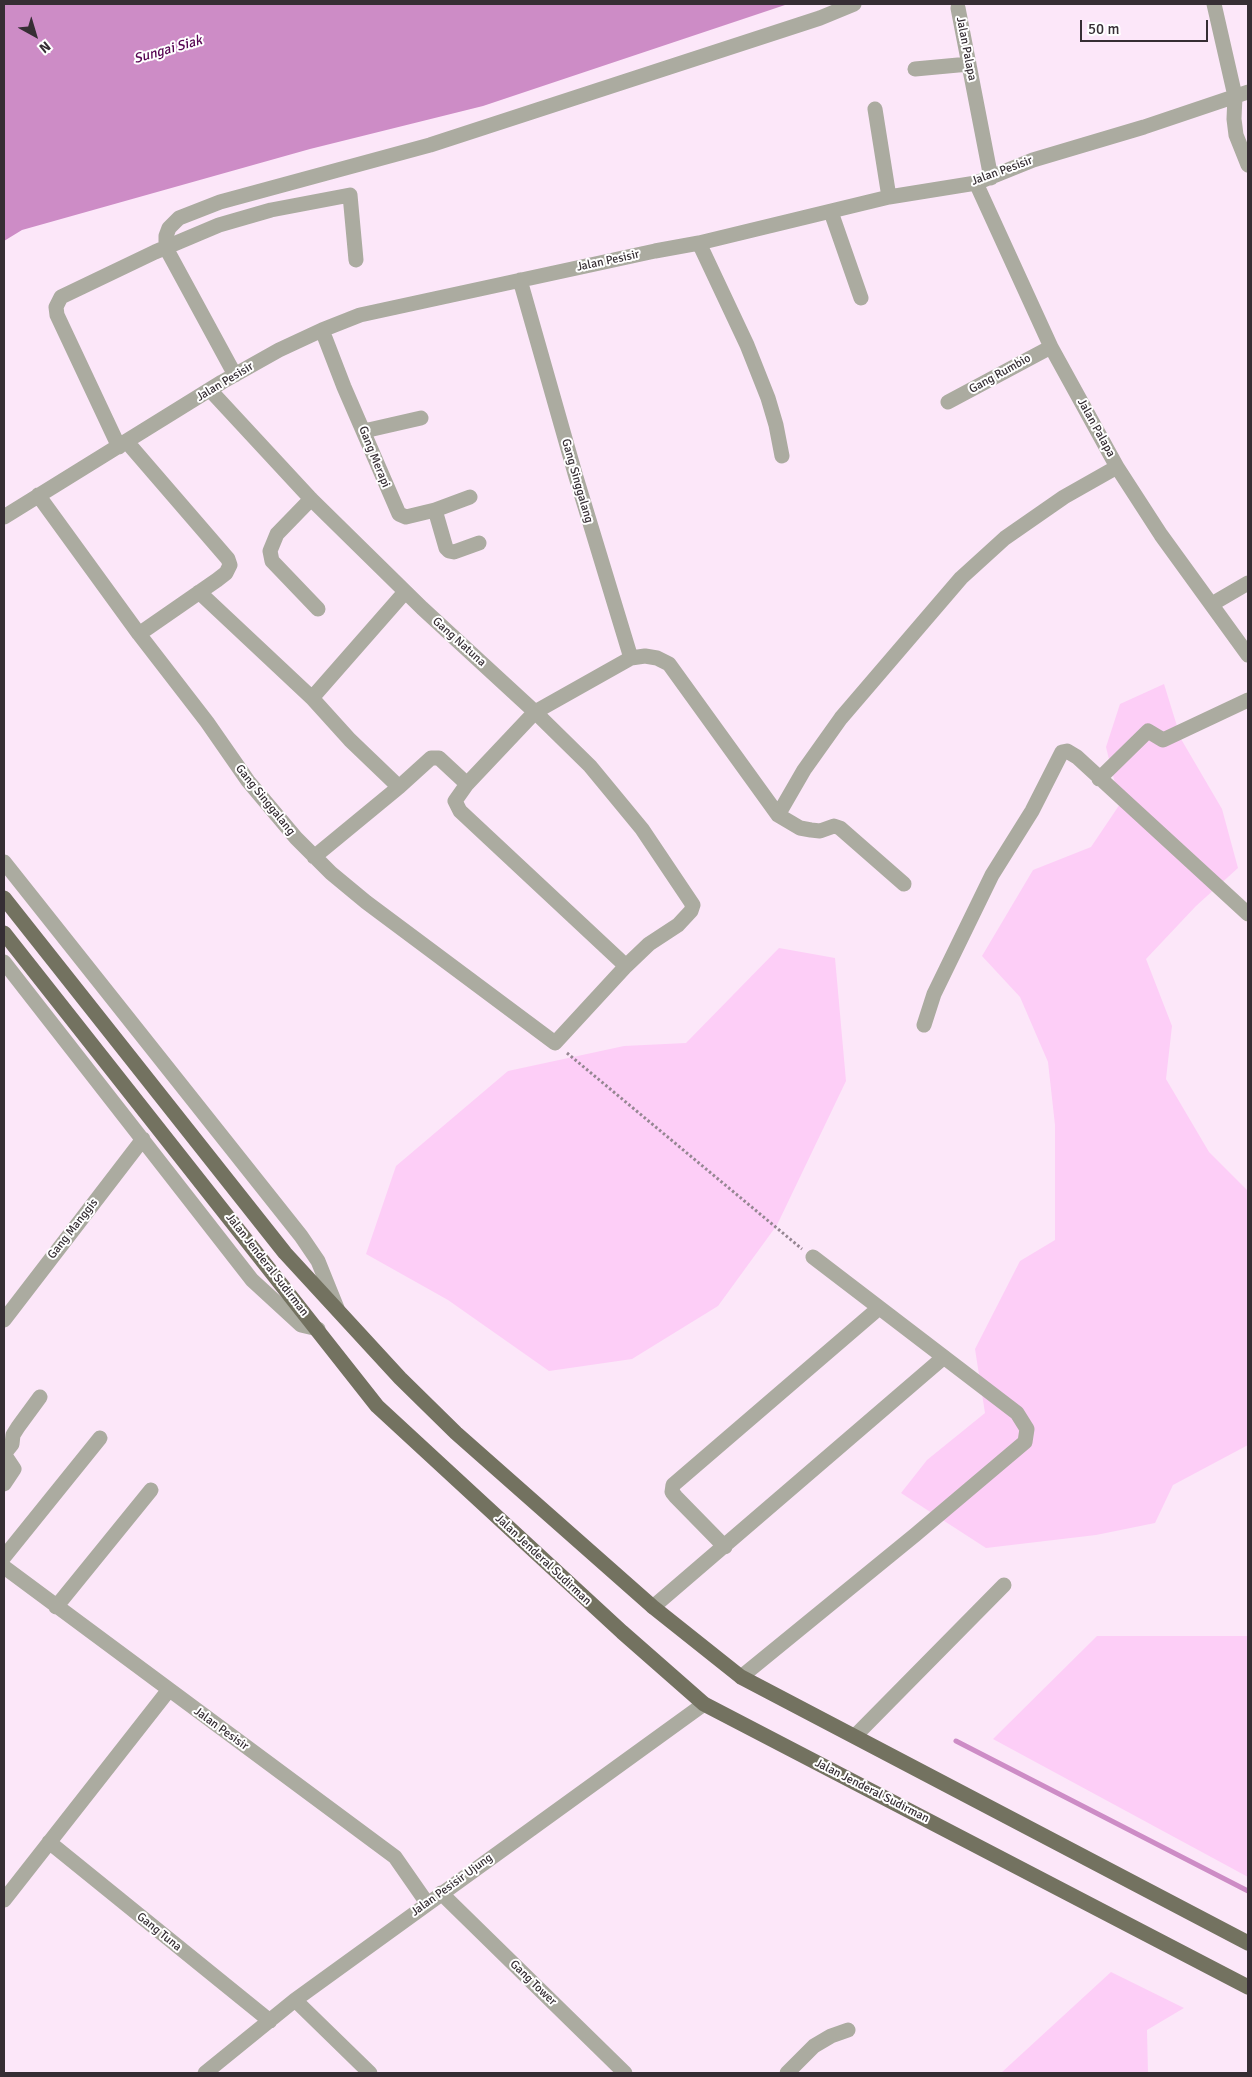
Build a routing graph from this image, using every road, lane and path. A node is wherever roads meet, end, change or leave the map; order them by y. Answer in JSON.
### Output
{"nodes":[{"id":1,"x":854,"y":4,"type":"edge"},
{"id":2,"x":1214,"y":4,"type":"edge"},
{"id":3,"x":958,"y":8,"type":"dead end"},
{"id":4,"x":969,"y":64,"type":"junction"},
{"id":5,"x":914,"y":69,"type":"dead end"},
{"id":6,"x":1241,"y":94,"type":"edge"},
{"id":7,"x":875,"y":109,"type":"dead end"},
{"id":8,"x":1248,"y":165,"type":"edge"},
{"id":9,"x":991,"y":178,"type":"junction"},
{"id":10,"x":976,"y":183,"type":"junction"},
{"id":11,"x":889,"y":197,"type":"junction"},
{"id":12,"x":831,"y":212,"type":"junction"},
{"id":13,"x":698,"y":243,"type":"junction"},
{"id":14,"x":166,"y":248,"type":"junction"},
{"id":15,"x":356,"y":260,"type":"dead end"},
{"id":16,"x":520,"y":280,"type":"junction"},
{"id":17,"x":860,"y":298,"type":"dead end"},
{"id":18,"x":322,"y":330,"type":"junction"},
{"id":19,"x":1051,"y":347,"type":"junction"},
{"id":20,"x":234,"y":375,"type":"junction"},
{"id":21,"x":210,"y":390,"type":"junction"},
{"id":22,"x":948,"y":402,"type":"dead end"},
{"id":23,"x":421,"y":418,"type":"dead end"},
{"id":24,"x":364,"y":431,"type":"junction"},
{"id":25,"x":123,"y":445,"type":"junction"},
{"id":26,"x":782,"y":456,"type":"dead end"},
{"id":27,"x":1116,"y":466,"type":"junction"},
{"id":28,"x":38,"y":496,"type":"junction"},
{"id":29,"x":470,"y":497,"type":"dead end"},
{"id":30,"x":311,"y":500,"type":"junction"},
{"id":31,"x":435,"y":510,"type":"junction"},
{"id":32,"x":4,"y":517,"type":"edge"},
{"id":33,"x":479,"y":543,"type":"dead end"},
{"id":34,"x":1248,"y":583,"type":"edge"},
{"id":35,"x":199,"y":592,"type":"junction"},
{"id":36,"x":406,"y":592,"type":"junction"},
{"id":37,"x":1212,"y":604,"type":"junction"},
{"id":38,"x":318,"y":609,"type":"dead end"},
{"id":39,"x":139,"y":634,"type":"junction"},
{"id":40,"x":1248,"y":655,"type":"edge"},
{"id":41,"x":631,"y":658,"type":"junction"},
{"id":42,"x":312,"y":698,"type":"junction"},
{"id":43,"x":1248,"y":700,"type":"edge"},
{"id":44,"x":536,"y":712,"type":"junction"},
{"id":45,"x":1099,"y":779,"type":"junction"},
{"id":46,"x":467,"y":784,"type":"junction"},
{"id":47,"x":399,"y":787,"type":"junction"},
{"id":48,"x":778,"y":814,"type":"junction"},
{"id":49,"x":314,"y":856,"type":"junction"},
{"id":50,"x":4,"y":862,"type":"edge"},
{"id":51,"x":904,"y":884,"type":"dead end"},
{"id":52,"x":4,"y":898,"type":"edge"},
{"id":53,"x":1248,"y":914,"type":"edge"},
{"id":54,"x":4,"y":933,"type":"edge"},
{"id":55,"x":4,"y":962,"type":"edge"},
{"id":56,"x":626,"y":966,"type":"junction"},
{"id":57,"x":924,"y":1025,"type":"dead end"},
{"id":58,"x":555,"y":1043,"type":"junction"},
{"id":59,"x":143,"y":1138,"type":"junction"},
{"id":60,"x":813,"y":1257,"type":"joint"},
{"id":61,"x":879,"y":1308,"type":"junction"},
{"id":62,"x":337,"y":1309,"type":"junction"},
{"id":63,"x":4,"y":1320,"type":"edge"},
{"id":64,"x":318,"y":1329,"type":"junction"},
{"id":65,"x":944,"y":1358,"type":"junction"},
{"id":66,"x":40,"y":1396,"type":"dead end"},
{"id":67,"x":100,"y":1438,"type":"dead end"},
{"id":68,"x":4,"y":1484,"type":"edge"},
{"id":69,"x":151,"y":1490,"type":"dead end"},
{"id":70,"x":725,"y":1547,"type":"junction"},
{"id":71,"x":4,"y":1557,"type":"edge"},
{"id":72,"x":4,"y":1567,"type":"edge"},
{"id":73,"x":1004,"y":1585,"type":"dead end"},
{"id":74,"x":56,"y":1607,"type":"junction"},
{"id":75,"x":653,"y":1607,"type":"junction"},
{"id":76,"x":741,"y":1677,"type":"junction"},
{"id":77,"x":168,"y":1690,"type":"junction"},
{"id":78,"x":704,"y":1704,"type":"junction"},
{"id":79,"x":855,"y":1736,"type":"junction"},
{"id":80,"x":49,"y":1842,"type":"junction"},
{"id":81,"x":441,"y":1893,"type":"junction"},
{"id":82,"x":4,"y":1900,"type":"edge"},
{"id":83,"x":427,"y":1903,"type":"junction"},
{"id":84,"x":1248,"y":1943,"type":"edge"},
{"id":85,"x":1248,"y":1987,"type":"edge"},
{"id":86,"x":295,"y":2000,"type":"junction"},
{"id":87,"x":270,"y":2021,"type":"junction"},
{"id":88,"x":848,"y":2030,"type":"dead end"},
{"id":89,"x":207,"y":2073,"type":"edge"},
{"id":90,"x":370,"y":2073,"type":"edge"},
{"id":91,"x":625,"y":2073,"type":"edge"},
{"id":92,"x":788,"y":2073,"type":"edge"}],
"edges":[{"from":1,"to":14,"type":"street"},
{"from":2,"to":6,"type":"street"},
{"from":3,"to":4,"type":"street","name":"Jalan Palapa"},
{"from":4,"to":5,"type":"street"},
{"from":4,"to":9,"type":"street","name":"Jalan Palapa"},
{"from":6,"to":8,"type":"street"},
{"from":6,"to":9,"type":"street","name":"Jalan Pesisir"},
{"from":7,"to":11,"type":"street"},
{"from":9,"to":10,"type":"street","name":"Jalan Pesisir"},
{"from":10,"to":11,"type":"street","name":"Jalan Pesisir"},
{"from":10,"to":19,"type":"street","name":"Jalan Palapa"},
{"from":11,"to":12,"type":"street","name":"Jalan Pesisir"},
{"from":12,"to":13,"type":"street","name":"Jalan Pesisir"},
{"from":12,"to":17,"type":"street"},
{"from":13,"to":16,"type":"street","name":"Jalan Pesisir"},
{"from":13,"to":26,"type":"street"},
{"from":14,"to":15,"type":"street"},
{"from":14,"to":20,"type":"street"},
{"from":14,"to":25,"type":"street"},
{"from":16,"to":18,"type":"street","name":"Jalan Pesisir"},
{"from":16,"to":41,"type":"street","name":"Gang Singgalang"},
{"from":18,"to":20,"type":"street","name":"Jalan Pesisir"},
{"from":18,"to":24,"type":"street","name":"Gang Merapi"},
{"from":19,"to":22,"type":"street","name":"Gang Rumbio"},
{"from":19,"to":27,"type":"street","name":"Jalan Palapa"},
{"from":20,"to":21,"type":"street","name":"Jalan Pesisir"},
{"from":21,"to":25,"type":"street","name":"Jalan Pesisir"},
{"from":21,"to":30,"type":"street","name":"Gang Natuna"},
{"from":23,"to":24,"type":"street"},
{"from":24,"to":31,"type":"street","name":"Gang Merapi"},
{"from":25,"to":28,"type":"street","name":"Jalan Pesisir"},
{"from":25,"to":35,"type":"street"},
{"from":27,"to":37,"type":"street","name":"Jalan Palapa"},
{"from":27,"to":48,"type":"street"},
{"from":28,"to":32,"type":"street","name":"Jalan Pesisir"},
{"from":28,"to":39,"type":"street","name":"Gang Singgalang"},
{"from":29,"to":31,"type":"street","name":"Gang Merapi"},
{"from":30,"to":36,"type":"street","name":"Gang Natuna"},
{"from":30,"to":38,"type":"street"},
{"from":31,"to":33,"type":"street"},
{"from":34,"to":37,"type":"street"},
{"from":35,"to":39,"type":"street"},
{"from":35,"to":42,"type":"street"},
{"from":36,"to":42,"type":"street"},
{"from":36,"to":44,"type":"street","name":"Gang Natuna"},
{"from":37,"to":40,"type":"street","name":"Jalan Palapa"},
{"from":39,"to":49,"type":"street","name":"Gang Singgalang"},
{"from":41,"to":44,"type":"street"},
{"from":41,"to":48,"type":"street"},
{"from":42,"to":47,"type":"street"},
{"from":43,"to":45,"type":"street"},
{"from":44,"to":46,"type":"street"},
{"from":44,"to":56,"type":"street","name":"Gang Natuna"},
{"from":45,"to":53,"type":"street"},
{"from":45,"to":57,"type":"street"},
{"from":46,"to":47,"type":"street"},
{"from":46,"to":56,"type":"street"},
{"from":47,"to":49,"type":"street"},
{"from":48,"to":51,"type":"street"},
{"from":49,"to":58,"type":"street","name":"Gang Singgalang"},
{"from":50,"to":62,"type":"street"},
{"from":52,"to":62,"type":"main road","name":"Jalan Jenderal Sudirman"},
{"from":54,"to":64,"type":"main road","name":"Jalan Jenderal Sudirman"},
{"from":55,"to":59,"type":"street"},
{"from":56,"to":58,"type":"street"},
{"from":58,"to":60,"type":"path"},
{"from":59,"to":63,"type":"street","name":"Gang Manggis"},
{"from":59,"to":64,"type":"street"},
{"from":60,"to":61,"type":"street"},
{"from":61,"to":65,"type":"street"},
{"from":61,"to":70,"type":"street"},
{"from":62,"to":75,"type":"main road","name":"Jalan Jenderal Sudirman"},
{"from":64,"to":78,"type":"main road","name":"Jalan Jenderal Sudirman"},
{"from":65,"to":70,"type":"street"},
{"from":65,"to":76,"type":"street"},
{"from":66,"to":68,"type":"street"},
{"from":67,"to":71,"type":"street"},
{"from":69,"to":74,"type":"street"},
{"from":70,"to":75,"type":"street"},
{"from":72,"to":74,"type":"street","name":"Jalan Pesisir"},
{"from":73,"to":79,"type":"street"},
{"from":74,"to":77,"type":"street","name":"Jalan Pesisir"},
{"from":75,"to":76,"type":"main road","name":"Jalan Jenderal Sudirman"},
{"from":76,"to":79,"type":"main road","name":"Jalan Jenderal Sudirman"},
{"from":77,"to":80,"type":"street"},
{"from":77,"to":83,"type":"street","name":"Jalan Pesisir"},
{"from":78,"to":81,"type":"street","name":"Jalan Pesisir Ujung"},
{"from":78,"to":85,"type":"main road","name":"Jalan Jenderal Sudirman"},
{"from":79,"to":84,"type":"main road","name":"Jalan Jenderal Sudirman"},
{"from":80,"to":82,"type":"street"},
{"from":80,"to":87,"type":"street","name":"Gang Tuna"},
{"from":81,"to":83,"type":"street","name":"Jalan Pesisir Ujung"},
{"from":81,"to":91,"type":"street","name":"Gang Tower"},
{"from":83,"to":86,"type":"street","name":"Jalan Pesisir Ujung"},
{"from":86,"to":87,"type":"street","name":"Jalan Pesisir Ujung"},
{"from":86,"to":90,"type":"street"},
{"from":87,"to":89,"type":"street","name":"Jalan Pesisir Ujung"},
{"from":88,"to":92,"type":"street"}]}
